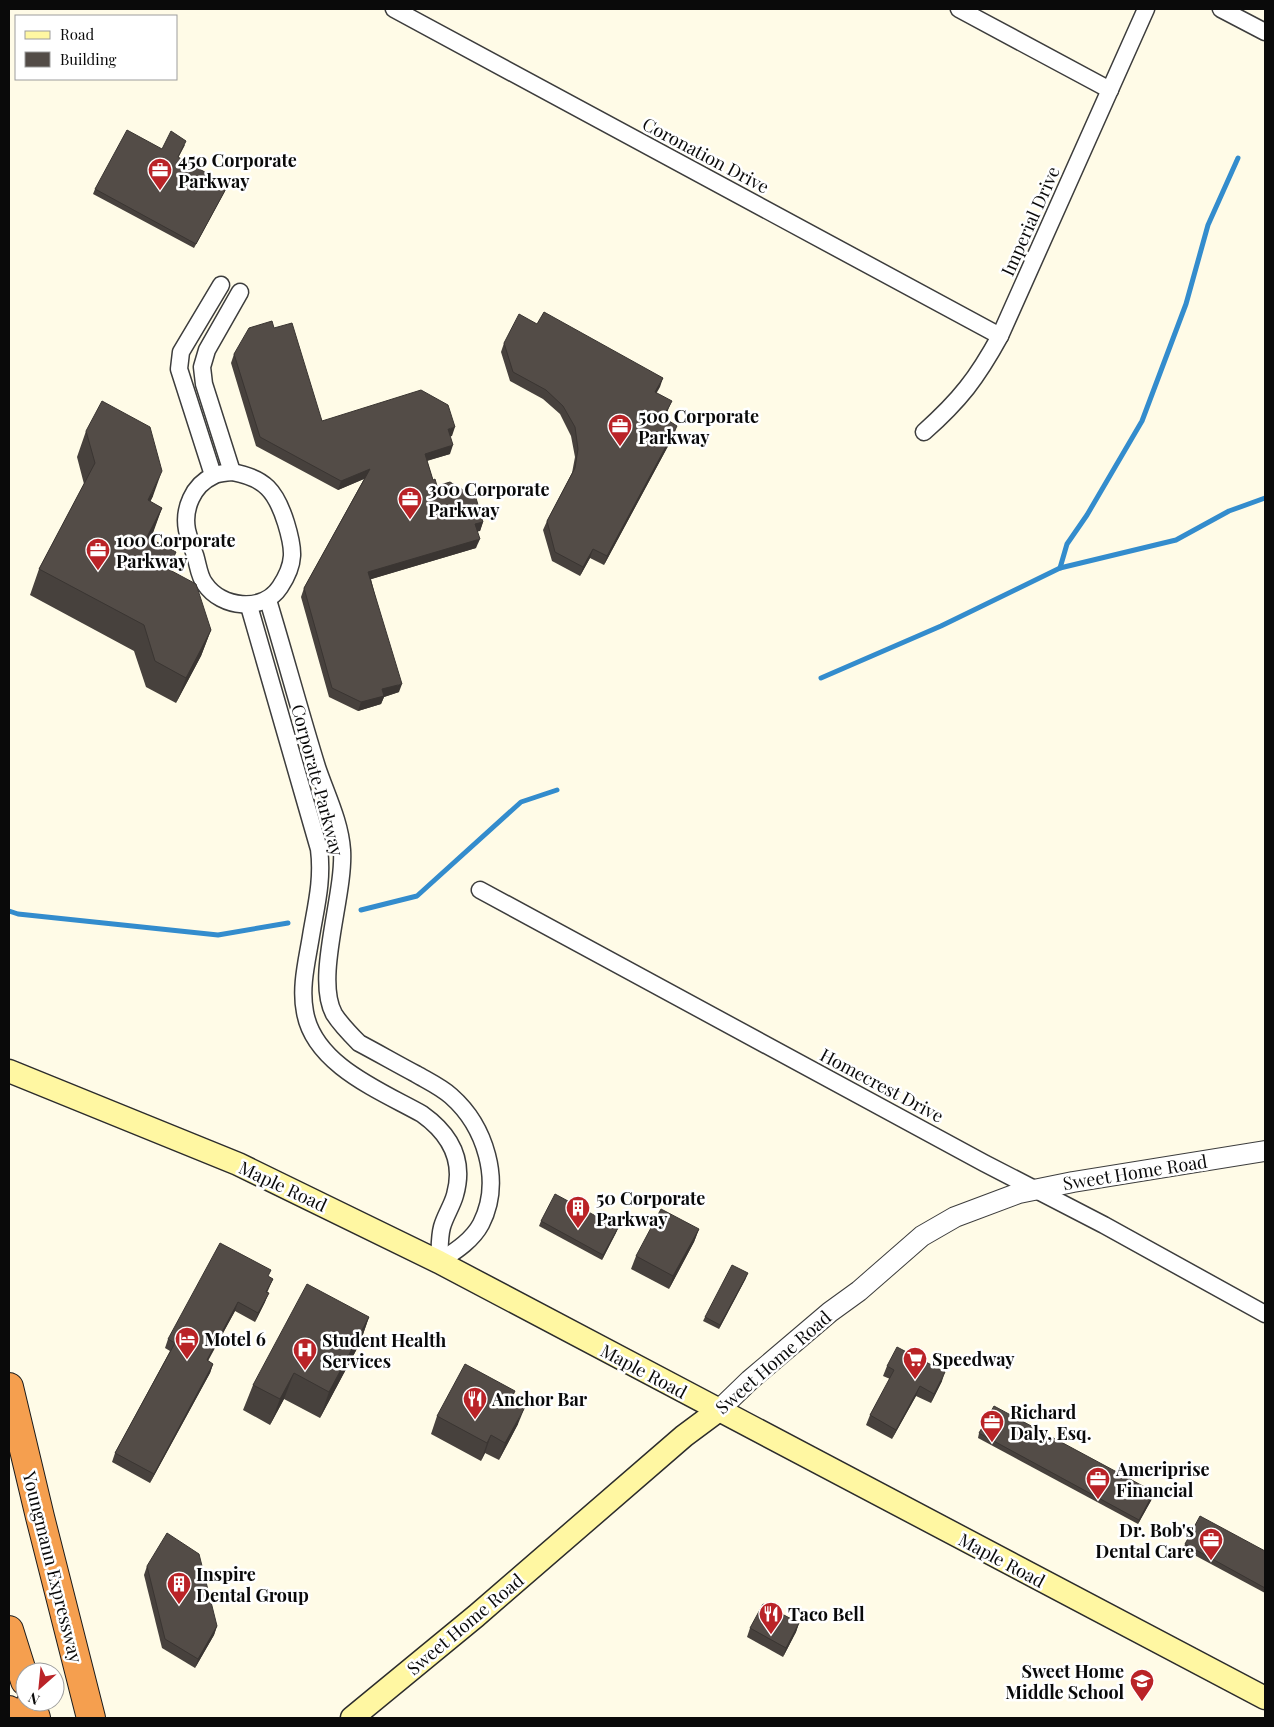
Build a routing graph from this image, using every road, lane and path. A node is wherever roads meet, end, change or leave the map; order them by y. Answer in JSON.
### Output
{"nodes":[{"id":1,"x":394,"y":9,"type":"edge"},
{"id":2,"x":959,"y":9,"type":"edge"},
{"id":3,"x":1146,"y":9,"type":"edge"},
{"id":4,"x":1221,"y":9,"type":"edge"},
{"id":5,"x":1265,"y":32,"type":"edge"},
{"id":6,"x":1110,"y":90,"type":"junction"},
{"id":7,"x":221,"y":285,"type":"dead end"},
{"id":8,"x":240,"y":292,"type":"dead end"},
{"id":9,"x":1000,"y":336,"type":"junction"},
{"id":10,"x":924,"y":432,"type":"dead end"},
{"id":11,"x":232,"y":472,"type":"junction"},
{"id":12,"x":213,"y":476,"type":"junction"},
{"id":13,"x":268,"y":600,"type":"junction"},
{"id":14,"x":248,"y":606,"type":"junction"},
{"id":15,"x":480,"y":890,"type":"dead end"},
{"id":16,"x":312,"y":930,"type":"junction"},
{"id":17,"x":333,"y":935,"type":"junction"},
{"id":18,"x":9,"y":1071,"type":"edge"},
{"id":19,"x":1265,"y":1151,"type":"edge"},
{"id":20,"x":1036,"y":1190,"type":"junction"},
{"id":21,"x":439,"y":1262,"type":"junction"},
{"id":22,"x":1265,"y":1314,"type":"edge"},
{"id":23,"x":9,"y":1387,"type":"edge"},
{"id":24,"x":719,"y":1410,"type":"junction"},
{"id":25,"x":9,"y":1630,"type":"edge"},
{"id":26,"x":19,"y":1662,"type":"edge"},
{"id":27,"x":1265,"y":1698,"type":"edge"},
{"id":28,"x":9,"y":1710,"type":"edge"},
{"id":29,"x":91,"y":1714,"type":"edge"},
{"id":30,"x":11,"y":1718,"type":"edge"},
{"id":31,"x":352,"y":1718,"type":"edge"}],
"edges":[{"from":1,"to":9,"type":"street","name":"Coronation Drive"},
{"from":2,"to":6,"type":"street"},
{"from":3,"to":6,"type":"street","name":"Imperial Drive"},
{"from":4,"to":5,"type":"street"},
{"from":6,"to":9,"type":"street","name":"Imperial Drive"},
{"from":7,"to":12,"type":"street"},
{"from":8,"to":11,"type":"street"},
{"from":9,"to":10,"type":"street","name":"Imperial Drive"},
{"from":11,"to":12,"type":"street"},
{"from":11,"to":13,"type":"street"},
{"from":12,"to":14,"type":"street"},
{"from":13,"to":14,"type":"street"},
{"from":13,"to":17,"type":"street","name":"Corporate Parkway"},
{"from":14,"to":16,"type":"street","name":"Corporate Parkway"},
{"from":15,"to":20,"type":"street","name":"Homecrest Drive"},
{"from":16,"to":17,"type":"street"},
{"from":16,"to":21,"type":"street","name":"Corporate Parkway"},
{"from":17,"to":21,"type":"street","name":"Corporate Parkway"},
{"from":18,"to":21,"type":"main road","name":"Maple Road"},
{"from":19,"to":20,"type":"street","name":"Sweet Home Road"},
{"from":20,"to":22,"type":"street","name":"Homecrest Drive"},
{"from":20,"to":24,"type":"street","name":"Sweet Home Road"},
{"from":21,"to":24,"type":"main road","name":"Maple Road"},
{"from":23,"to":29,"type":"highway","name":"Youngmann Expressway"},
{"from":24,"to":27,"type":"main road","name":"Maple Road"},
{"from":24,"to":31,"type":"main road","name":"Sweet Home Road"},
{"from":25,"to":26,"type":"highway"},
{"from":28,"to":30,"type":"highway"}]}
